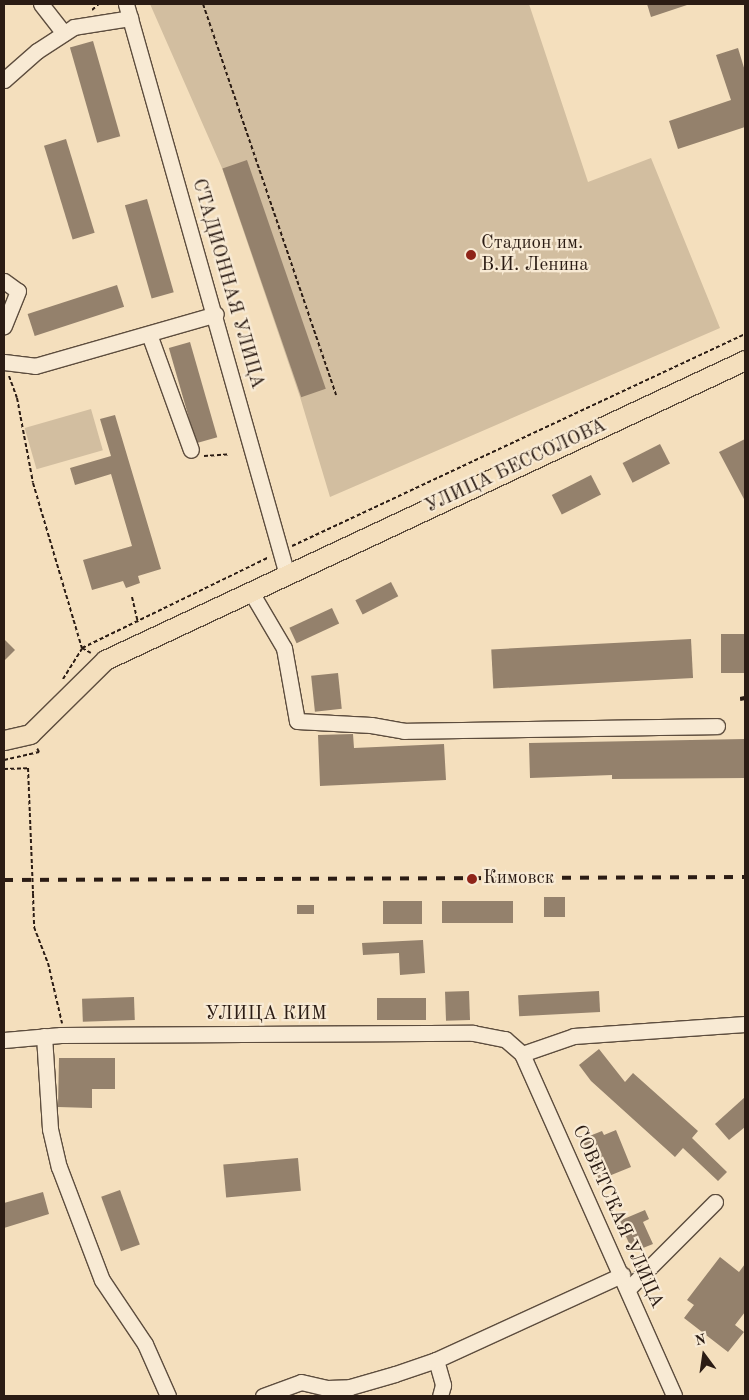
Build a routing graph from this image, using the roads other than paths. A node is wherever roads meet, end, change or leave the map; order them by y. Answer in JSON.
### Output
{"nodes":[{"id":1,"x":41,"y":4,"type":"edge"},
{"id":2,"x":128,"y":11,"type":"edge"},
{"id":3,"x":64,"y":33,"type":"junction"},
{"id":4,"x":4,"y":80,"type":"edge"},
{"id":5,"x":4,"y":281,"type":"edge"},
{"id":6,"x":216,"y":314,"type":"junction"},
{"id":7,"x":4,"y":326,"type":"edge"},
{"id":8,"x":149,"y":334,"type":"junction"},
{"id":9,"x":745,"y":360,"type":"edge"},
{"id":10,"x":4,"y":362,"type":"edge"},
{"id":11,"x":191,"y":450,"type":"road end"},
{"id":12,"x":287,"y":575,"type":"junction"},
{"id":13,"x":251,"y":592,"type":"junction"},
{"id":14,"x":717,"y":726,"type":"dead end"},
{"id":15,"x":4,"y":740,"type":"edge"},
{"id":16,"x":745,"y":1024,"type":"edge"},
{"id":17,"x":44,"y":1036,"type":"junction"},
{"id":18,"x":4,"y":1040,"type":"edge"},
{"id":19,"x":522,"y":1054,"type":"junction"},
{"id":20,"x":715,"y":1202,"type":"dead end"},
{"id":21,"x":625,"y":1282,"type":"junction"},
{"id":22,"x":436,"y":1360,"type":"junction"},
{"id":23,"x":168,"y":1396,"type":"edge"},
{"id":24,"x":263,"y":1396,"type":"edge"},
{"id":25,"x":440,"y":1396,"type":"edge"},
{"id":26,"x":674,"y":1396,"type":"edge"}],
"edges":[{"from":1,"to":3,"type":"street"},
{"from":2,"to":3,"type":"street"},
{"from":2,"to":6,"type":"street","name":"СТАДИОННАЯ УЛИЦА"},
{"from":3,"to":4,"type":"street"},
{"from":5,"to":7,"type":"street"},
{"from":6,"to":8,"type":"street"},
{"from":6,"to":12,"type":"street","name":"СТАДИОННАЯ УЛИЦА"},
{"from":8,"to":10,"type":"street"},
{"from":8,"to":11,"type":"street"},
{"from":9,"to":12,"type":"main road","name":"УЛИЦА БЕССОЛОВА"},
{"from":12,"to":13,"type":"main road","name":"УЛИЦА БЕССОЛОВА"},
{"from":13,"to":14,"type":"street"},
{"from":13,"to":15,"type":"main road","name":"УЛИЦА БЕССОЛОВА"},
{"from":16,"to":19,"type":"street"},
{"from":17,"to":18,"type":"street","name":"УЛИЦА КИМ"},
{"from":17,"to":19,"type":"street","name":"УЛИЦА КИМ"},
{"from":17,"to":23,"type":"street"},
{"from":19,"to":21,"type":"street","name":"СОВЕТСКАЯ УЛИЦА"},
{"from":20,"to":21,"type":"street"},
{"from":21,"to":22,"type":"street"},
{"from":21,"to":26,"type":"street","name":"СОВЕТСКАЯ УЛИЦА"},
{"from":22,"to":24,"type":"street"},
{"from":22,"to":25,"type":"street"}]}
